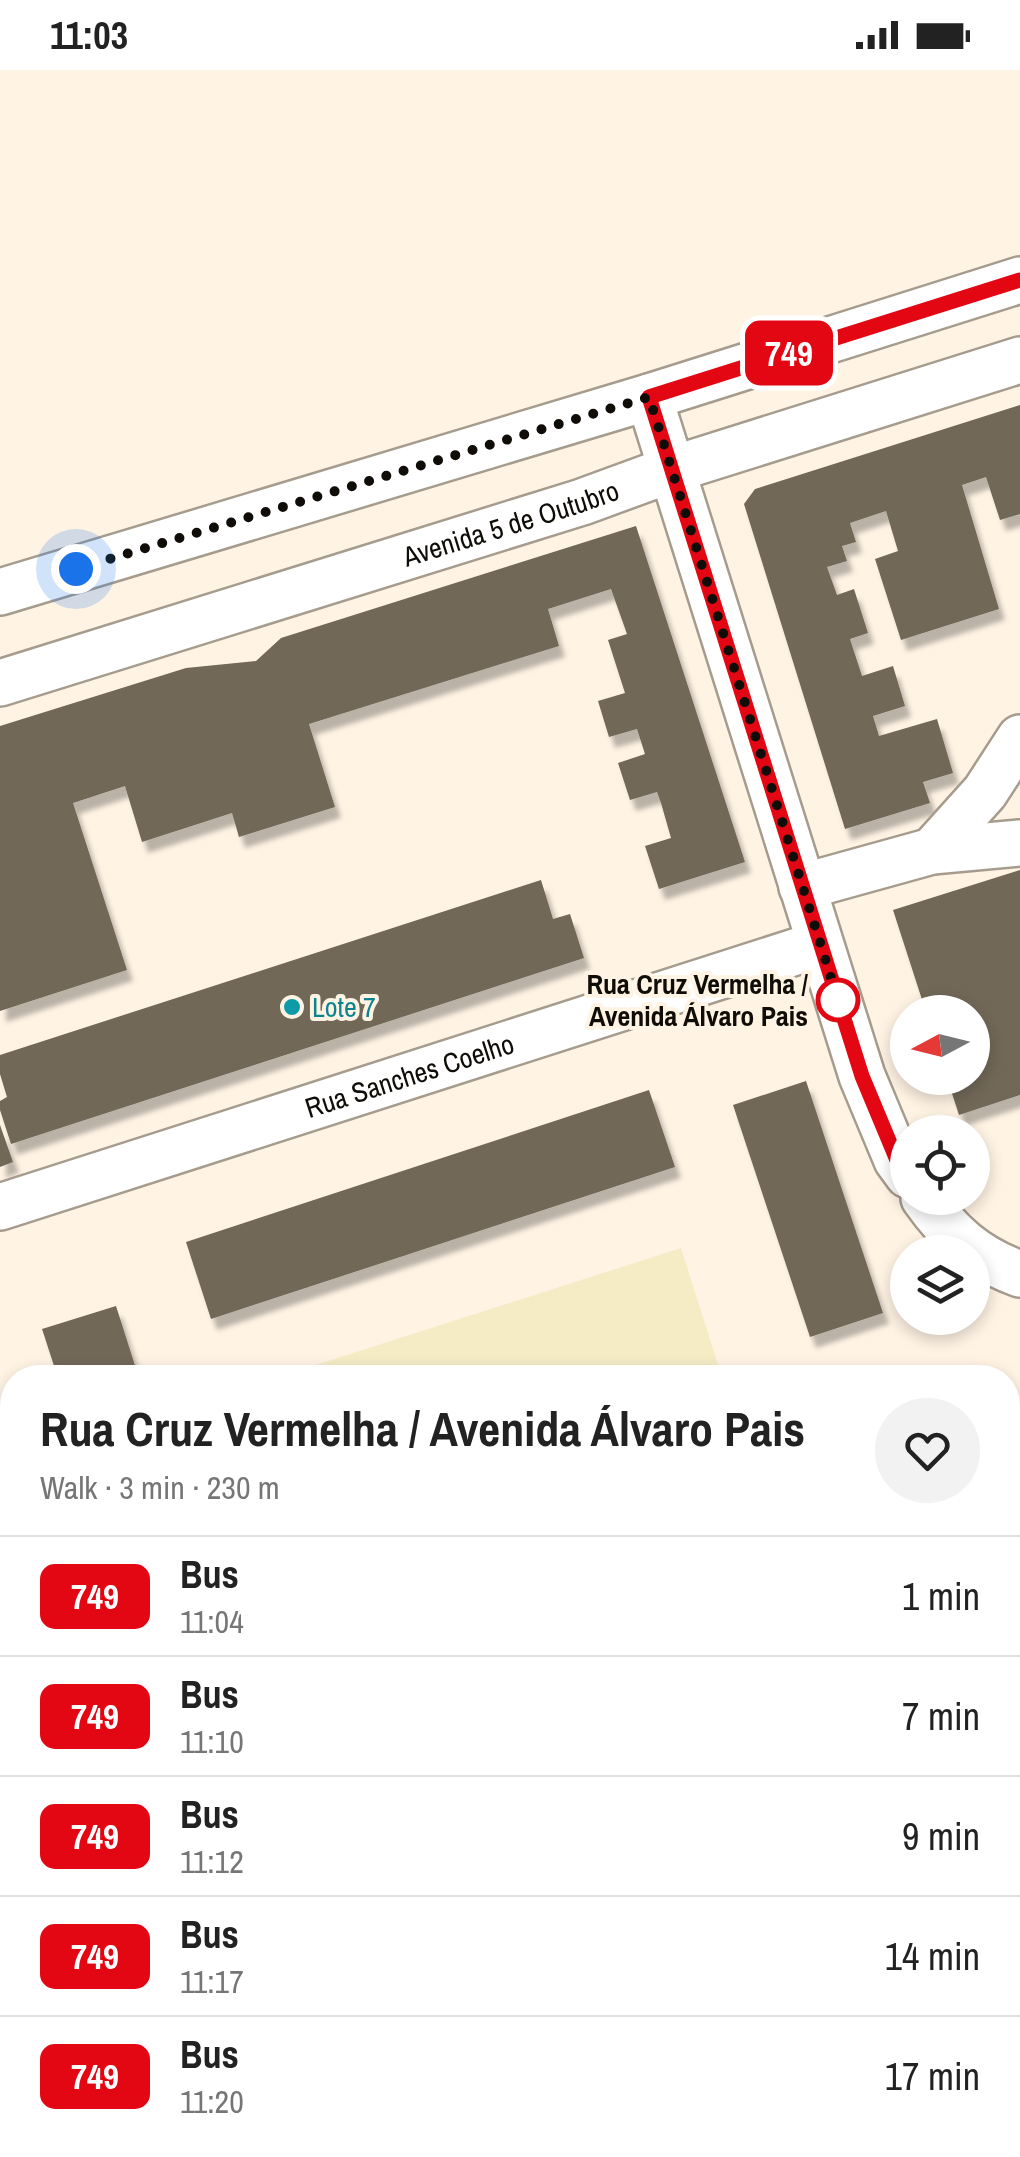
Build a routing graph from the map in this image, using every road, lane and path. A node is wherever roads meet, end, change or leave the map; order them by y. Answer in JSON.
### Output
{"nodes":[{"id":1,"x":1020,"y":280,"type":"edge"},
{"id":2,"x":1020,"y":360,"type":"edge"},
{"id":3,"x":649,"y":397,"type":"junction"},
{"id":4,"x":672,"y":470,"type":"junction"},
{"id":5,"x":0,"y":592,"type":"edge"},
{"id":6,"x":0,"y":683,"type":"edge"},
{"id":7,"x":1020,"y":738,"type":"edge"},
{"id":8,"x":1020,"y":843,"type":"edge"},
{"id":9,"x":932,"y":851,"type":"junction"},
{"id":10,"x":802,"y":887,"type":"junction"},
{"id":11,"x":820,"y":944,"type":"junction"},
{"id":12,"x":890,"y":1143,"type":"edge"},
{"id":13,"x":0,"y":1207,"type":"edge"},
{"id":14,"x":936,"y":1215,"type":"edge"},
{"id":15,"x":1020,"y":1274,"type":"edge"}],
"edges":[{"from":1,"to":3,"type":"street"},
{"from":2,"to":4,"type":"street","name":"Avenida 5 de Outubro"},
{"from":3,"to":4,"type":"street"},
{"from":3,"to":5,"type":"street"},
{"from":4,"to":6,"type":"street","name":"Avenida 5 de Outubro"},
{"from":4,"to":10,"type":"street"},
{"from":7,"to":9,"type":"street"},
{"from":8,"to":9,"type":"street"},
{"from":9,"to":10,"type":"street"},
{"from":10,"to":11,"type":"street"},
{"from":11,"to":12,"type":"street"},
{"from":11,"to":13,"type":"street","name":"Rua Sanches Coelho"},
{"from":14,"to":15,"type":"street"}]}
